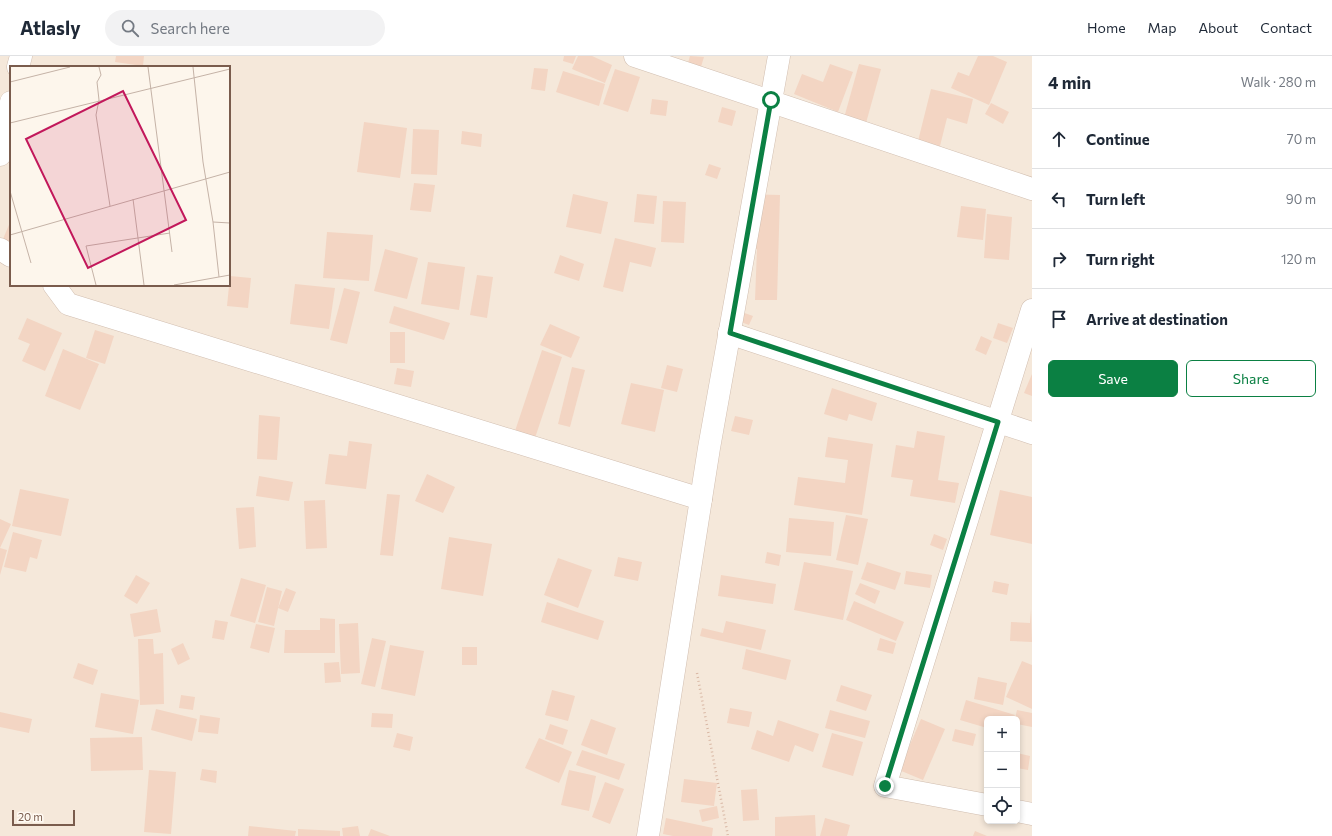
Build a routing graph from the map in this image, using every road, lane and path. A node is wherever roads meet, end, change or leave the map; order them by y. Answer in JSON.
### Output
{"nodes":[{"id":1,"x":21,"y":56,"type":"edge"},
{"id":2,"x":635,"y":56,"type":"edge"},
{"id":3,"x":779,"y":56,"type":"edge"},
{"id":4,"x":18,"y":66,"type":"edge"},
{"id":5,"x":771,"y":100,"type":"junction"},
{"id":6,"x":10,"y":107,"type":"edge"},
{"id":7,"x":0,"y":155,"type":"edge"},
{"id":8,"x":1032,"y":189,"type":"edge"},
{"id":9,"x":0,"y":249,"type":"edge"},
{"id":10,"x":10,"y":255,"type":"edge"},
{"id":11,"x":55,"y":286,"type":"edge"},
{"id":12,"x":1032,"y":310,"type":"edge"},
{"id":13,"x":730,"y":333,"type":"junction"},
{"id":14,"x":998,"y":422,"type":"junction"},
{"id":15,"x":1032,"y":433,"type":"edge"},
{"id":16,"x":701,"y":499,"type":"junction"},
{"id":17,"x":696,"y":668,"type":"dead end"},
{"id":18,"x":984,"y":805,"type":"edge"},
{"id":19,"x":1020,"y":812,"type":"edge"},
{"id":20,"x":1032,"y":814,"type":"edge"},
{"id":21,"x":648,"y":836,"type":"edge"},
{"id":22,"x":728,"y":836,"type":"edge"}],
"edges":[{"from":1,"to":4,"type":"street"},
{"from":2,"to":5,"type":"street"},
{"from":3,"to":5,"type":"street"},
{"from":5,"to":8,"type":"street"},
{"from":5,"to":13,"type":"street"},
{"from":6,"to":7,"type":"street"},
{"from":9,"to":10,"type":"street"},
{"from":11,"to":16,"type":"street"},
{"from":12,"to":14,"type":"street"},
{"from":13,"to":14,"type":"street"},
{"from":13,"to":16,"type":"street"},
{"from":14,"to":15,"type":"street"},
{"from":14,"to":18,"type":"street"},
{"from":16,"to":21,"type":"street"},
{"from":17,"to":22,"type":"path"},
{"from":19,"to":20,"type":"street"}]}
